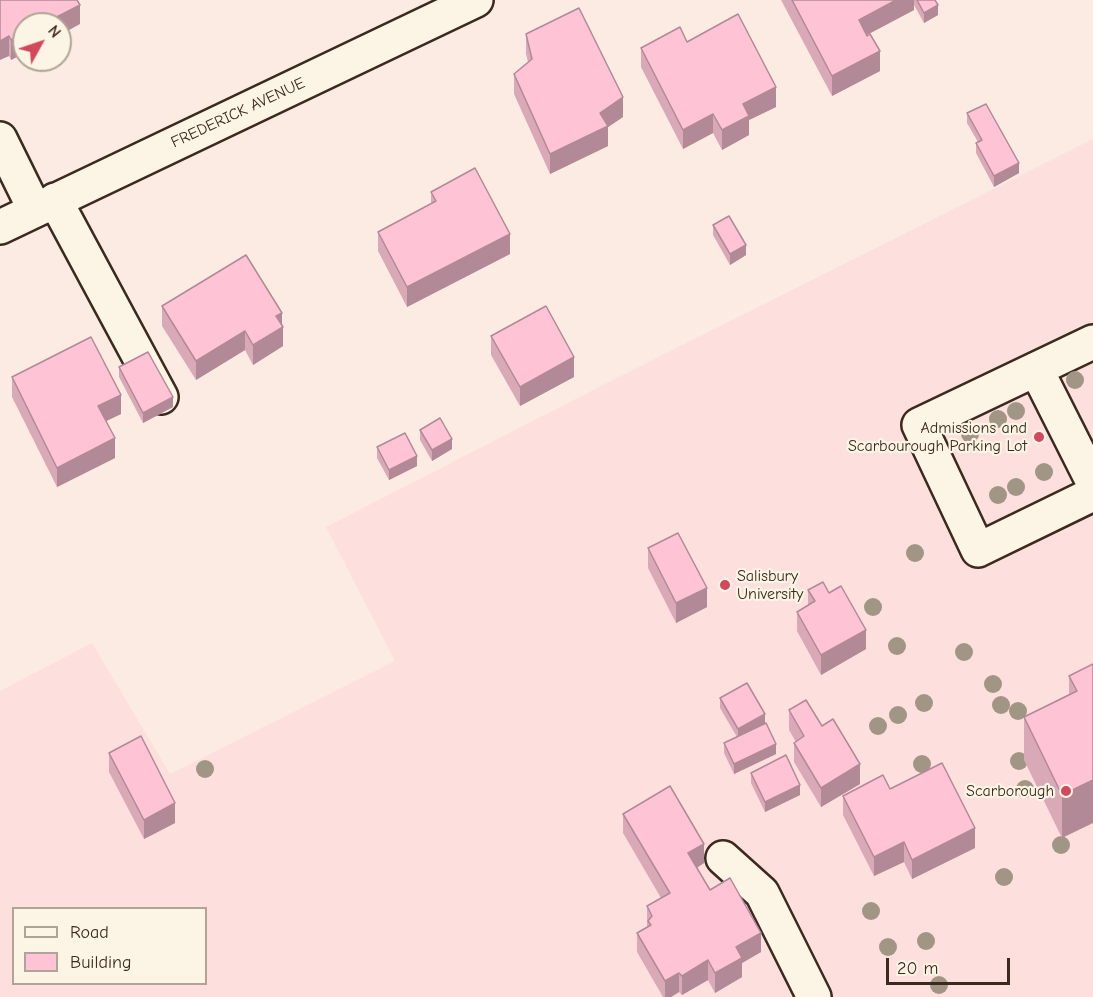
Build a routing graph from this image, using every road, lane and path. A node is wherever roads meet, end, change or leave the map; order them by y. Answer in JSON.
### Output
{"nodes":[{"id":1,"x":476,"y":0,"type":"edge"},
{"id":2,"x":0,"y":139,"type":"edge"},
{"id":3,"x":45,"y":205,"type":"junction"},
{"id":4,"x":0,"y":227,"type":"edge"},
{"id":5,"x":1093,"y":342,"type":"edge"},
{"id":6,"x":1036,"y":369,"type":"junction"},
{"id":7,"x":164,"y":403,"type":"edge"},
{"id":8,"x":1093,"y":482,"type":"edge"},
{"id":9,"x":1093,"y":494,"type":"edge"},
{"id":10,"x":723,"y":858,"type":"dead end"},
{"id":11,"x":814,"y":997,"type":"edge"}],
"edges":[{"from":1,"to":3,"type":"street","name":"FREDERICK AVENUE"},
{"from":2,"to":3,"type":"street"},
{"from":3,"to":4,"type":"street","name":"FREDERICK AVENUE"},
{"from":3,"to":7,"type":"street"},
{"from":5,"to":6,"type":"street"},
{"from":6,"to":8,"type":"street"},
{"from":6,"to":9,"type":"street"},
{"from":10,"to":11,"type":"street"}]}
